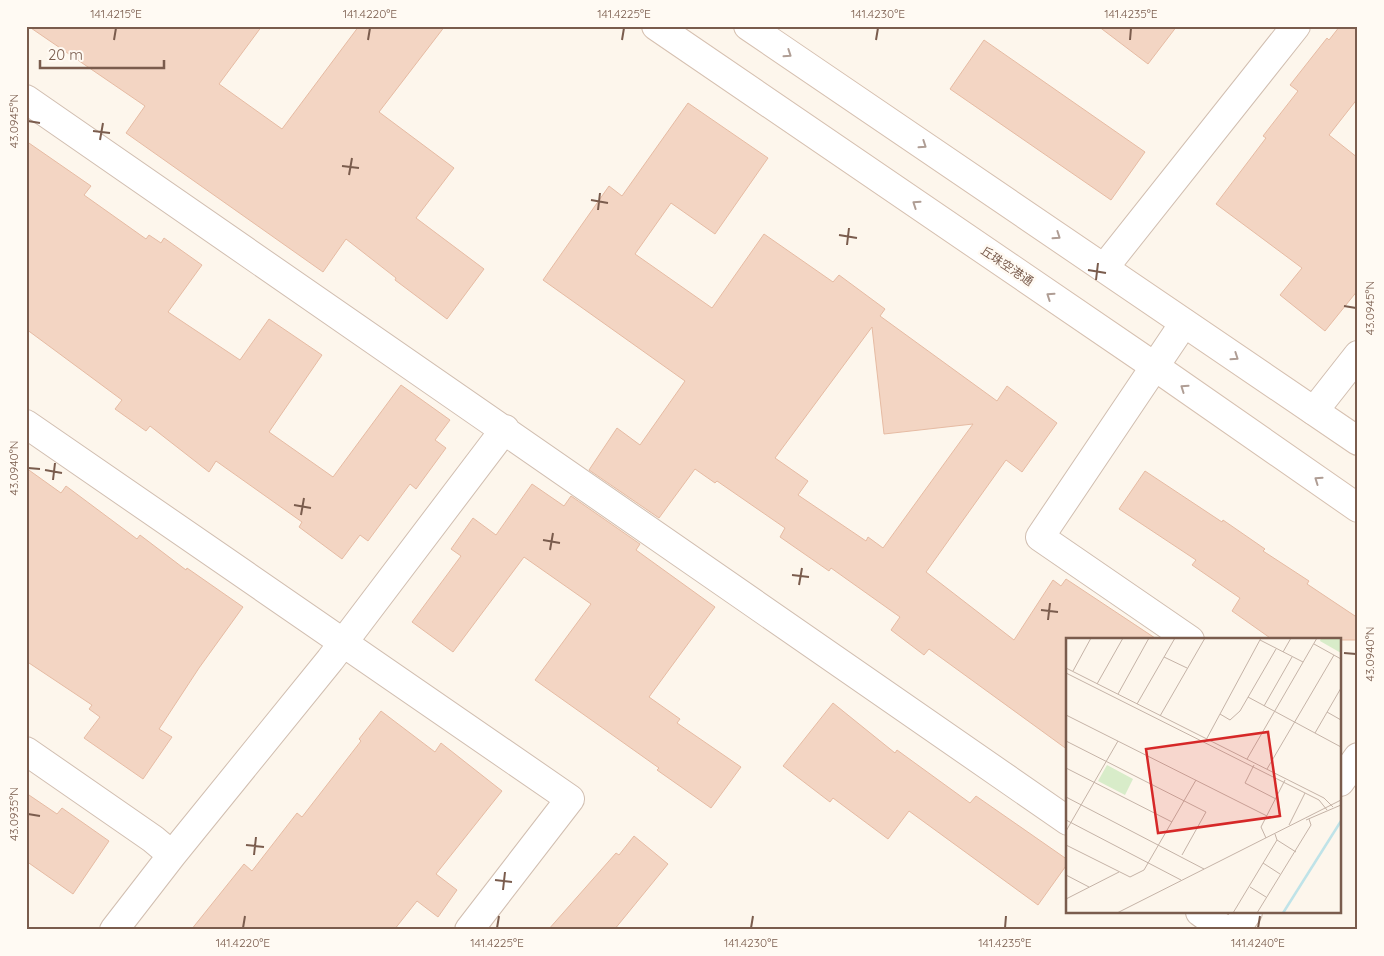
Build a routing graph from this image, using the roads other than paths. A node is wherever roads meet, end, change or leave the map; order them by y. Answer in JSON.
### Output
{"nodes":[{"id":1,"x":656,"y":26,"type":"edge"},
{"id":2,"x":748,"y":26,"type":"edge"},
{"id":3,"x":1296,"y":26,"type":"edge"},
{"id":4,"x":26,"y":99,"type":"edge"},
{"id":5,"x":1104,"y":268,"type":"junction"},
{"id":6,"x":1184,"y":323,"type":"junction"},
{"id":7,"x":1358,"y":356,"type":"edge"},
{"id":8,"x":1154,"y":366,"type":"junction"},
{"id":9,"x":1314,"y":411,"type":"junction"},
{"id":10,"x":26,"y":424,"type":"edge"},
{"id":11,"x":505,"y":430,"type":"junction"},
{"id":12,"x":1358,"y":441,"type":"edge"},
{"id":13,"x":1358,"y":508,"type":"edge"},
{"id":14,"x":1187,"y":638,"type":"edge"},
{"id":15,"x":343,"y":644,"type":"junction"},
{"id":16,"x":1342,"y":744,"type":"edge"},
{"id":17,"x":26,"y":751,"type":"edge"},
{"id":18,"x":1358,"y":756,"type":"edge"},
{"id":19,"x":1342,"y":779,"type":"edge"},
{"id":20,"x":1066,"y":820,"type":"edge"},
{"id":21,"x":172,"y":855,"type":"junction"},
{"id":22,"x":1203,"y":914,"type":"edge"},
{"id":23,"x":1247,"y":914,"type":"edge"},
{"id":24,"x":114,"y":930,"type":"edge"},
{"id":25,"x":469,"y":930,"type":"edge"},
{"id":26,"x":1225,"y":930,"type":"edge"},
{"id":27,"x":1235,"y":930,"type":"edge"}],
"edges":[{"from":8,"to":1,"type":"street","name":"丘珠空港通","one_way":true},
{"from":2,"to":5,"type":"street","one_way":true},
{"from":3,"to":5,"type":"street"},
{"from":4,"to":11,"type":"street"},
{"from":5,"to":6,"type":"street"},
{"from":6,"to":8,"type":"street"},
{"from":6,"to":9,"type":"street","one_way":true},
{"from":7,"to":9,"type":"street"},
{"from":13,"to":8,"type":"street","name":"丘珠空港通","one_way":true},
{"from":8,"to":14,"type":"street"},
{"from":9,"to":12,"type":"street"},
{"from":10,"to":15,"type":"street"},
{"from":11,"to":15,"type":"street"},
{"from":11,"to":20,"type":"street"},
{"from":15,"to":21,"type":"street"},
{"from":15,"to":25,"type":"street"},
{"from":16,"to":18,"type":"street"},
{"from":17,"to":21,"type":"street"},
{"from":18,"to":19,"type":"street"},
{"from":21,"to":24,"type":"street"},
{"from":22,"to":26,"type":"street"},
{"from":23,"to":27,"type":"street"}]}
